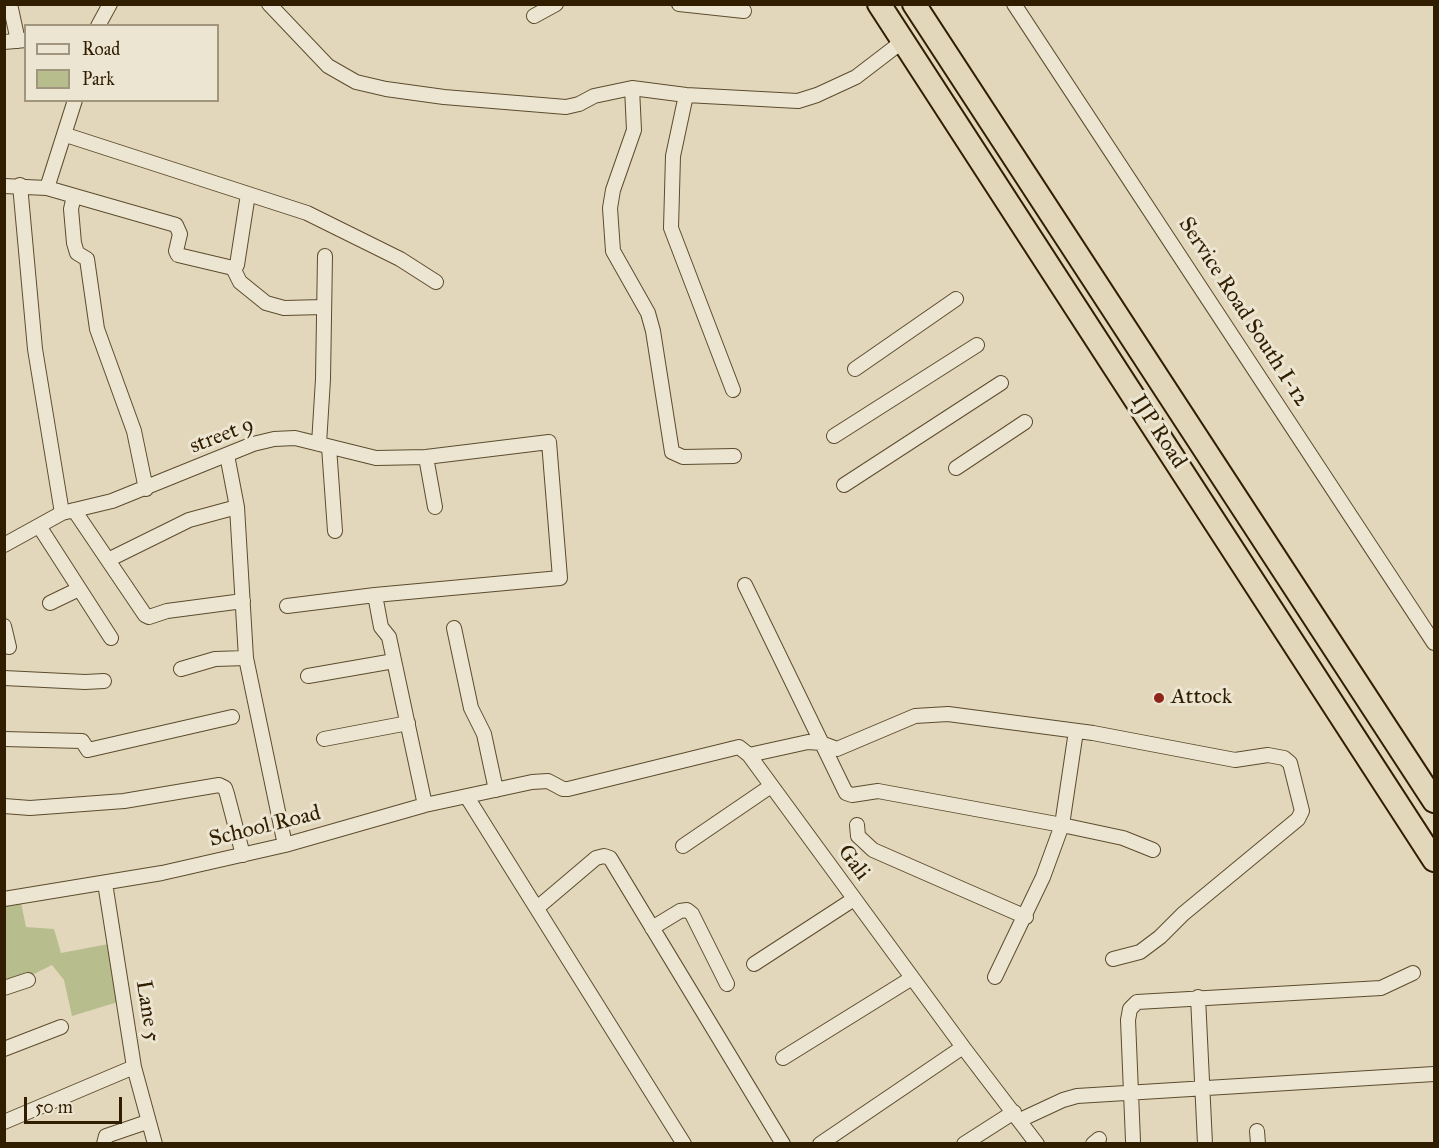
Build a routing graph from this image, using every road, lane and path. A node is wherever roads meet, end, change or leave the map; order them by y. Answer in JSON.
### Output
{"nodes":[{"id":1,"x":10,"y":4,"type":"edge"},
{"id":2,"x":110,"y":4,"type":"edge"},
{"id":3,"x":269,"y":4,"type":"edge"},
{"id":4,"x":556,"y":4,"type":"edge"},
{"id":5,"x":679,"y":4,"type":"edge"},
{"id":6,"x":879,"y":4,"type":"edge"},
{"id":7,"x":914,"y":4,"type":"edge"},
{"id":8,"x":1014,"y":4,"type":"edge"},
{"id":9,"x":744,"y":11,"type":"dead end"},
{"id":10,"x":534,"y":16,"type":"dead end"},
{"id":11,"x":99,"y":24,"type":"edge"},
{"id":12,"x":16,"y":41,"type":"edge"},
{"id":13,"x":903,"y":41,"type":"junction"},
{"id":14,"x":632,"y":88,"type":"junction"},
{"id":15,"x":686,"y":95,"type":"junction"},
{"id":16,"x":74,"y":102,"type":"edge"},
{"id":17,"x":66,"y":135,"type":"junction"},
{"id":18,"x":20,"y":185,"type":"junction"},
{"id":19,"x":4,"y":186,"type":"edge"},
{"id":20,"x":47,"y":188,"type":"junction"},
{"id":21,"x":248,"y":194,"type":"junction"},
{"id":22,"x":74,"y":196,"type":"junction"},
{"id":23,"x":325,"y":256,"type":"dead end"},
{"id":24,"x":233,"y":268,"type":"junction"},
{"id":25,"x":436,"y":282,"type":"dead end"},
{"id":26,"x":956,"y":299,"type":"dead end"},
{"id":27,"x":323,"y":307,"type":"junction"},
{"id":28,"x":977,"y":345,"type":"dead end"},
{"id":29,"x":855,"y":369,"type":"dead end"},
{"id":30,"x":1001,"y":383,"type":"dead end"},
{"id":31,"x":733,"y":390,"type":"dead end"},
{"id":32,"x":1025,"y":422,"type":"dead end"},
{"id":33,"x":834,"y":436,"type":"dead end"},
{"id":34,"x":324,"y":445,"type":"junction"},
{"id":35,"x":227,"y":455,"type":"junction"},
{"id":36,"x":734,"y":456,"type":"dead end"},
{"id":37,"x":426,"y":458,"type":"junction"},
{"id":38,"x":956,"y":468,"type":"dead end"},
{"id":39,"x":844,"y":485,"type":"dead end"},
{"id":40,"x":146,"y":489,"type":"junction"},
{"id":41,"x":237,"y":507,"type":"junction"},
{"id":42,"x":435,"y":507,"type":"dead end"},
{"id":43,"x":68,"y":512,"type":"junction"},
{"id":44,"x":39,"y":526,"type":"junction"},
{"id":45,"x":4,"y":528,"type":"edge"},
{"id":46,"x":335,"y":531,"type":"dead end"},
{"id":47,"x":6,"y":544,"type":"edge"},
{"id":48,"x":108,"y":560,"type":"junction"},
{"id":49,"x":745,"y":585,"type":"dead end"},
{"id":50,"x":79,"y":589,"type":"junction"},
{"id":51,"x":375,"y":595,"type":"junction"},
{"id":52,"x":243,"y":601,"type":"junction"},
{"id":53,"x":50,"y":603,"type":"dead end"},
{"id":54,"x":287,"y":606,"type":"dead end"},
{"id":55,"x":4,"y":626,"type":"edge"},
{"id":56,"x":454,"y":627,"type":"dead end"},
{"id":57,"x":111,"y":638,"type":"dead end"},
{"id":58,"x":1434,"y":643,"type":"edge"},
{"id":59,"x":9,"y":647,"type":"dead end"},
{"id":60,"x":246,"y":658,"type":"junction"},
{"id":61,"x":394,"y":661,"type":"junction"},
{"id":62,"x":181,"y":669,"type":"dead end"},
{"id":63,"x":308,"y":676,"type":"dead end"},
{"id":64,"x":4,"y":678,"type":"edge"},
{"id":65,"x":104,"y":681,"type":"dead end"},
{"id":66,"x":232,"y":717,"type":"dead end"},
{"id":67,"x":408,"y":723,"type":"junction"},
{"id":68,"x":1076,"y":731,"type":"junction"},
{"id":69,"x":4,"y":739,"type":"edge"},
{"id":70,"x":324,"y":739,"type":"dead end"},
{"id":71,"x":821,"y":743,"type":"junction"},
{"id":72,"x":749,"y":755,"type":"junction"},
{"id":73,"x":771,"y":786,"type":"junction"},
{"id":74,"x":496,"y":790,"type":"junction"},
{"id":75,"x":467,"y":796,"type":"junction"},
{"id":76,"x":1434,"y":801,"type":"edge"},
{"id":77,"x":425,"y":805,"type":"junction"},
{"id":78,"x":4,"y":806,"type":"edge"},
{"id":79,"x":857,"y":825,"type":"dead end"},
{"id":80,"x":1062,"y":825,"type":"junction"},
{"id":81,"x":285,"y":845,"type":"junction"},
{"id":82,"x":683,"y":846,"type":"dead end"},
{"id":83,"x":1152,"y":850,"type":"dead end"},
{"id":84,"x":243,"y":855,"type":"junction"},
{"id":85,"x":1434,"y":860,"type":"edge"},
{"id":86,"x":105,"y":883,"type":"junction"},
{"id":87,"x":4,"y":898,"type":"edge"},
{"id":88,"x":854,"y":899,"type":"junction"},
{"id":89,"x":537,"y":908,"type":"junction"},
{"id":90,"x":1026,"y":918,"type":"junction"},
{"id":91,"x":652,"y":928,"type":"junction"},
{"id":92,"x":1113,"y":959,"type":"dead end"},
{"id":93,"x":754,"y":964,"type":"dead end"},
{"id":94,"x":1413,"y":973,"type":"dead end"},
{"id":95,"x":995,"y":977,"type":"dead end"},
{"id":96,"x":912,"y":978,"type":"junction"},
{"id":97,"x":28,"y":980,"type":"dead end"},
{"id":98,"x":727,"y":984,"type":"dead end"},
{"id":99,"x":4,"y":988,"type":"edge"},
{"id":100,"x":1198,"y":997,"type":"junction"},
{"id":101,"x":61,"y":1027,"type":"dead end"},
{"id":102,"x":963,"y":1047,"type":"junction"},
{"id":103,"x":4,"y":1049,"type":"edge"},
{"id":104,"x":783,"y":1058,"type":"dead end"},
{"id":105,"x":134,"y":1067,"type":"junction"},
{"id":106,"x":1434,"y":1074,"type":"edge"},
{"id":107,"x":1203,"y":1089,"type":"junction"},
{"id":108,"x":1131,"y":1093,"type":"junction"},
{"id":109,"x":1017,"y":1116,"type":"junction"},
{"id":110,"x":4,"y":1122,"type":"edge"},
{"id":111,"x":147,"y":1122,"type":"junction"},
{"id":112,"x":1133,"y":1141,"type":"dead end"},
{"id":113,"x":104,"y":1143,"type":"edge"},
{"id":114,"x":155,"y":1143,"type":"edge"},
{"id":115,"x":684,"y":1143,"type":"edge"},
{"id":116,"x":783,"y":1143,"type":"edge"},
{"id":117,"x":820,"y":1143,"type":"edge"},
{"id":118,"x":964,"y":1143,"type":"edge"},
{"id":119,"x":1037,"y":1143,"type":"edge"},
{"id":120,"x":1205,"y":1143,"type":"edge"}],
"edges":[{"from":1,"to":12,"type":"street"},
{"from":2,"to":11,"type":"street"},
{"from":3,"to":14,"type":"street"},
{"from":4,"to":10,"type":"street"},
{"from":5,"to":9,"type":"street"},
{"from":6,"to":13,"type":"highway","name":"IJP Road"},
{"from":7,"to":76,"type":"highway","name":"IJP Road"},
{"from":8,"to":58,"type":"street","name":"Service Road South I-12"},
{"from":13,"to":15,"type":"street"},
{"from":13,"to":85,"type":"highway","name":"IJP Road"},
{"from":14,"to":15,"type":"street"},
{"from":14,"to":36,"type":"street"},
{"from":15,"to":31,"type":"street"},
{"from":16,"to":17,"type":"street"},
{"from":17,"to":20,"type":"street"},
{"from":17,"to":21,"type":"street"},
{"from":18,"to":19,"type":"street"},
{"from":18,"to":20,"type":"street"},
{"from":18,"to":43,"type":"street"},
{"from":20,"to":22,"type":"street"},
{"from":21,"to":24,"type":"street"},
{"from":21,"to":25,"type":"street"},
{"from":22,"to":24,"type":"street"},
{"from":22,"to":40,"type":"street"},
{"from":23,"to":27,"type":"street"},
{"from":24,"to":27,"type":"street"},
{"from":26,"to":29,"type":"street"},
{"from":27,"to":34,"type":"street"},
{"from":28,"to":33,"type":"street"},
{"from":30,"to":39,"type":"street"},
{"from":32,"to":38,"type":"street"},
{"from":34,"to":35,"type":"street","name":"street 9"},
{"from":34,"to":37,"type":"street","name":"street 9"},
{"from":34,"to":46,"type":"street"},
{"from":35,"to":40,"type":"street","name":"street 9"},
{"from":35,"to":41,"type":"street"},
{"from":37,"to":42,"type":"street"},
{"from":37,"to":51,"type":"street","name":"street 9"},
{"from":40,"to":43,"type":"street","name":"street 9"},
{"from":41,"to":48,"type":"street"},
{"from":41,"to":52,"type":"street"},
{"from":43,"to":44,"type":"street","name":"street 9"},
{"from":43,"to":48,"type":"street"},
{"from":44,"to":47,"type":"street","name":"street 9"},
{"from":44,"to":50,"type":"street"},
{"from":45,"to":47,"type":"street"},
{"from":48,"to":52,"type":"street"},
{"from":49,"to":71,"type":"street"},
{"from":50,"to":53,"type":"street"},
{"from":50,"to":57,"type":"street"},
{"from":51,"to":54,"type":"street"},
{"from":51,"to":61,"type":"street"},
{"from":52,"to":60,"type":"street"},
{"from":55,"to":59,"type":"street"},
{"from":56,"to":74,"type":"street"},
{"from":60,"to":62,"type":"street"},
{"from":60,"to":81,"type":"street"},
{"from":61,"to":63,"type":"street"},
{"from":61,"to":67,"type":"street"},
{"from":64,"to":65,"type":"street"},
{"from":66,"to":69,"type":"street"},
{"from":67,"to":70,"type":"street"},
{"from":67,"to":77,"type":"street"},
{"from":68,"to":71,"type":"street"},
{"from":68,"to":80,"type":"street"},
{"from":68,"to":92,"type":"street"},
{"from":71,"to":72,"type":"street"},
{"from":71,"to":80,"type":"street"},
{"from":72,"to":73,"type":"street","name":"Gali"},
{"from":72,"to":74,"type":"street","name":"School Road"},
{"from":73,"to":82,"type":"street"},
{"from":73,"to":88,"type":"street","name":"Gali"},
{"from":74,"to":75,"type":"street","name":"School Road"},
{"from":75,"to":77,"type":"street","name":"School Road"},
{"from":75,"to":89,"type":"street"},
{"from":77,"to":81,"type":"street","name":"School Road"},
{"from":78,"to":84,"type":"street"},
{"from":79,"to":90,"type":"street"},
{"from":80,"to":83,"type":"street"},
{"from":80,"to":90,"type":"street"},
{"from":81,"to":84,"type":"street","name":"School Road"},
{"from":84,"to":86,"type":"street","name":"School Road"},
{"from":86,"to":87,"type":"street","name":"School Road"},
{"from":86,"to":105,"type":"street","name":"Lane 5"},
{"from":88,"to":93,"type":"street"},
{"from":88,"to":96,"type":"street","name":"Gali"},
{"from":89,"to":91,"type":"street"},
{"from":89,"to":115,"type":"street"},
{"from":90,"to":95,"type":"street"},
{"from":91,"to":98,"type":"street"},
{"from":91,"to":116,"type":"street"},
{"from":94,"to":100,"type":"street"},
{"from":96,"to":102,"type":"street","name":"Gali"},
{"from":96,"to":104,"type":"street"},
{"from":97,"to":99,"type":"street"},
{"from":100,"to":107,"type":"street"},
{"from":100,"to":108,"type":"street"},
{"from":101,"to":103,"type":"street"},
{"from":102,"to":109,"type":"street","name":"Gali"},
{"from":102,"to":117,"type":"street"},
{"from":105,"to":110,"type":"street"},
{"from":105,"to":111,"type":"street","name":"Lane 5"},
{"from":106,"to":107,"type":"street"},
{"from":107,"to":108,"type":"street"},
{"from":107,"to":120,"type":"street"},
{"from":108,"to":109,"type":"street"},
{"from":108,"to":112,"type":"street"},
{"from":109,"to":118,"type":"street"},
{"from":109,"to":119,"type":"street","name":"Gali"},
{"from":111,"to":113,"type":"street"},
{"from":111,"to":114,"type":"street","name":"Lane 5"}]}
